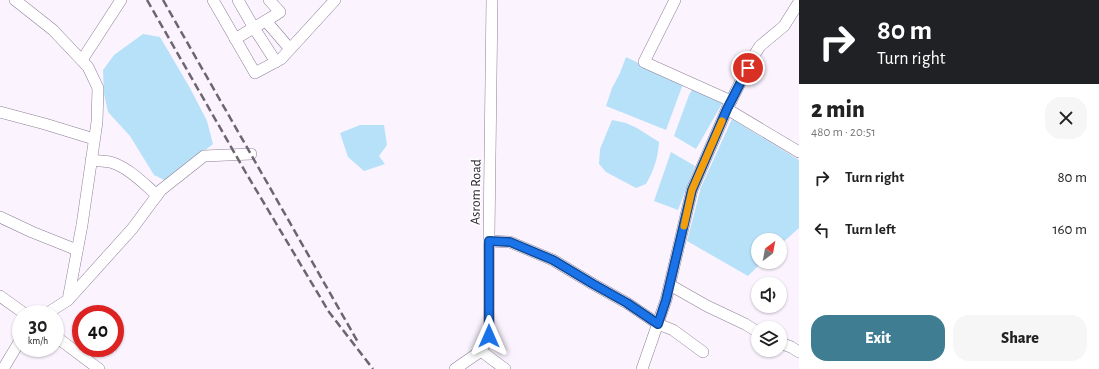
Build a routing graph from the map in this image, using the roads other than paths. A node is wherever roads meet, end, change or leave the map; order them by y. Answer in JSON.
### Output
{"nodes":[{"id":1,"x":14,"y":0,"type":"edge"},
{"id":2,"x":121,"y":0,"type":"edge"},
{"id":3,"x":213,"y":0,"type":"edge"},
{"id":4,"x":238,"y":0,"type":"edge"},
{"id":5,"x":269,"y":0,"type":"edge"},
{"id":6,"x":492,"y":0,"type":"edge"},
{"id":7,"x":675,"y":0,"type":"edge"},
{"id":8,"x":330,"y":1,"type":"edge"},
{"id":9,"x":799,"y":2,"type":"edge"},
{"id":10,"x":266,"y":21,"type":"junction"},
{"id":11,"x":254,"y":28,"type":"junction"},
{"id":12,"x":235,"y":40,"type":"junction"},
{"id":13,"x":290,"y":49,"type":"junction"},
{"id":14,"x":82,"y":60,"type":"junction"},
{"id":15,"x":276,"y":62,"type":"junction"},
{"id":16,"x":729,"y":105,"type":"junction"},
{"id":17,"x":0,"y":112,"type":"edge"},
{"id":18,"x":94,"y":139,"type":"junction"},
{"id":19,"x":799,"y":152,"type":"edge"},
{"id":20,"x":251,"y":154,"type":"dead end"},
{"id":21,"x":91,"y":160,"type":"junction"},
{"id":22,"x":157,"y":195,"type":"junction"},
{"id":23,"x":0,"y":217,"type":"edge"},
{"id":24,"x":489,"y":241,"type":"junction"},
{"id":25,"x":77,"y":250,"type":"junction"},
{"id":26,"x":670,"y":285,"type":"junction"},
{"id":27,"x":0,"y":296,"type":"edge"},
{"id":28,"x":68,"y":300,"type":"junction"},
{"id":29,"x":12,"y":305,"type":"edge"},
{"id":30,"x":60,"y":305,"type":"edge"},
{"id":31,"x":658,"y":324,"type":"junction"},
{"id":32,"x":751,"y":328,"type":"edge"},
{"id":33,"x":64,"y":343,"type":"edge"},
{"id":34,"x":787,"y":346,"type":"edge"},
{"id":35,"x":481,"y":351,"type":"junction"},
{"id":36,"x":703,"y":352,"type":"dead end"},
{"id":37,"x":799,"y":352,"type":"edge"},
{"id":38,"x":12,"y":354,"type":"edge"},
{"id":39,"x":3,"y":369,"type":"edge"},
{"id":40,"x":99,"y":369,"type":"edge"},
{"id":41,"x":455,"y":369,"type":"edge"},
{"id":42,"x":505,"y":369,"type":"edge"},
{"id":43,"x":642,"y":369,"type":"edge"}],
"edges":[{"from":1,"to":14,"type":"street"},
{"from":2,"to":14,"type":"street"},
{"from":3,"to":12,"type":"street"},
{"from":4,"to":11,"type":"street"},
{"from":5,"to":10,"type":"street"},
{"from":6,"to":24,"type":"street","name":"Asrom Road"},
{"from":7,"to":16,"type":"street"},
{"from":8,"to":13,"type":"street"},
{"from":9,"to":16,"type":"street"},
{"from":10,"to":11,"type":"street"},
{"from":10,"to":13,"type":"street"},
{"from":11,"to":12,"type":"street"},
{"from":11,"to":15,"type":"street"},
{"from":12,"to":15,"type":"street"},
{"from":13,"to":15,"type":"street"},
{"from":14,"to":18,"type":"street"},
{"from":16,"to":19,"type":"street"},
{"from":16,"to":26,"type":"street"},
{"from":17,"to":18,"type":"street"},
{"from":18,"to":21,"type":"street"},
{"from":20,"to":22,"type":"street"},
{"from":21,"to":22,"type":"street"},
{"from":21,"to":25,"type":"street"},
{"from":22,"to":28,"type":"street"},
{"from":23,"to":25,"type":"street"},
{"from":24,"to":31,"type":"street"},
{"from":24,"to":35,"type":"street","name":"Asrom Road"},
{"from":25,"to":28,"type":"street"},
{"from":26,"to":31,"type":"street"},
{"from":26,"to":32,"type":"street"},
{"from":27,"to":29,"type":"street"},
{"from":28,"to":30,"type":"street"},
{"from":31,"to":36,"type":"street"},
{"from":31,"to":43,"type":"street"},
{"from":33,"to":40,"type":"street"},
{"from":34,"to":37,"type":"street"},
{"from":35,"to":41,"type":"street"},
{"from":35,"to":42,"type":"street"},
{"from":38,"to":39,"type":"street"}]}
